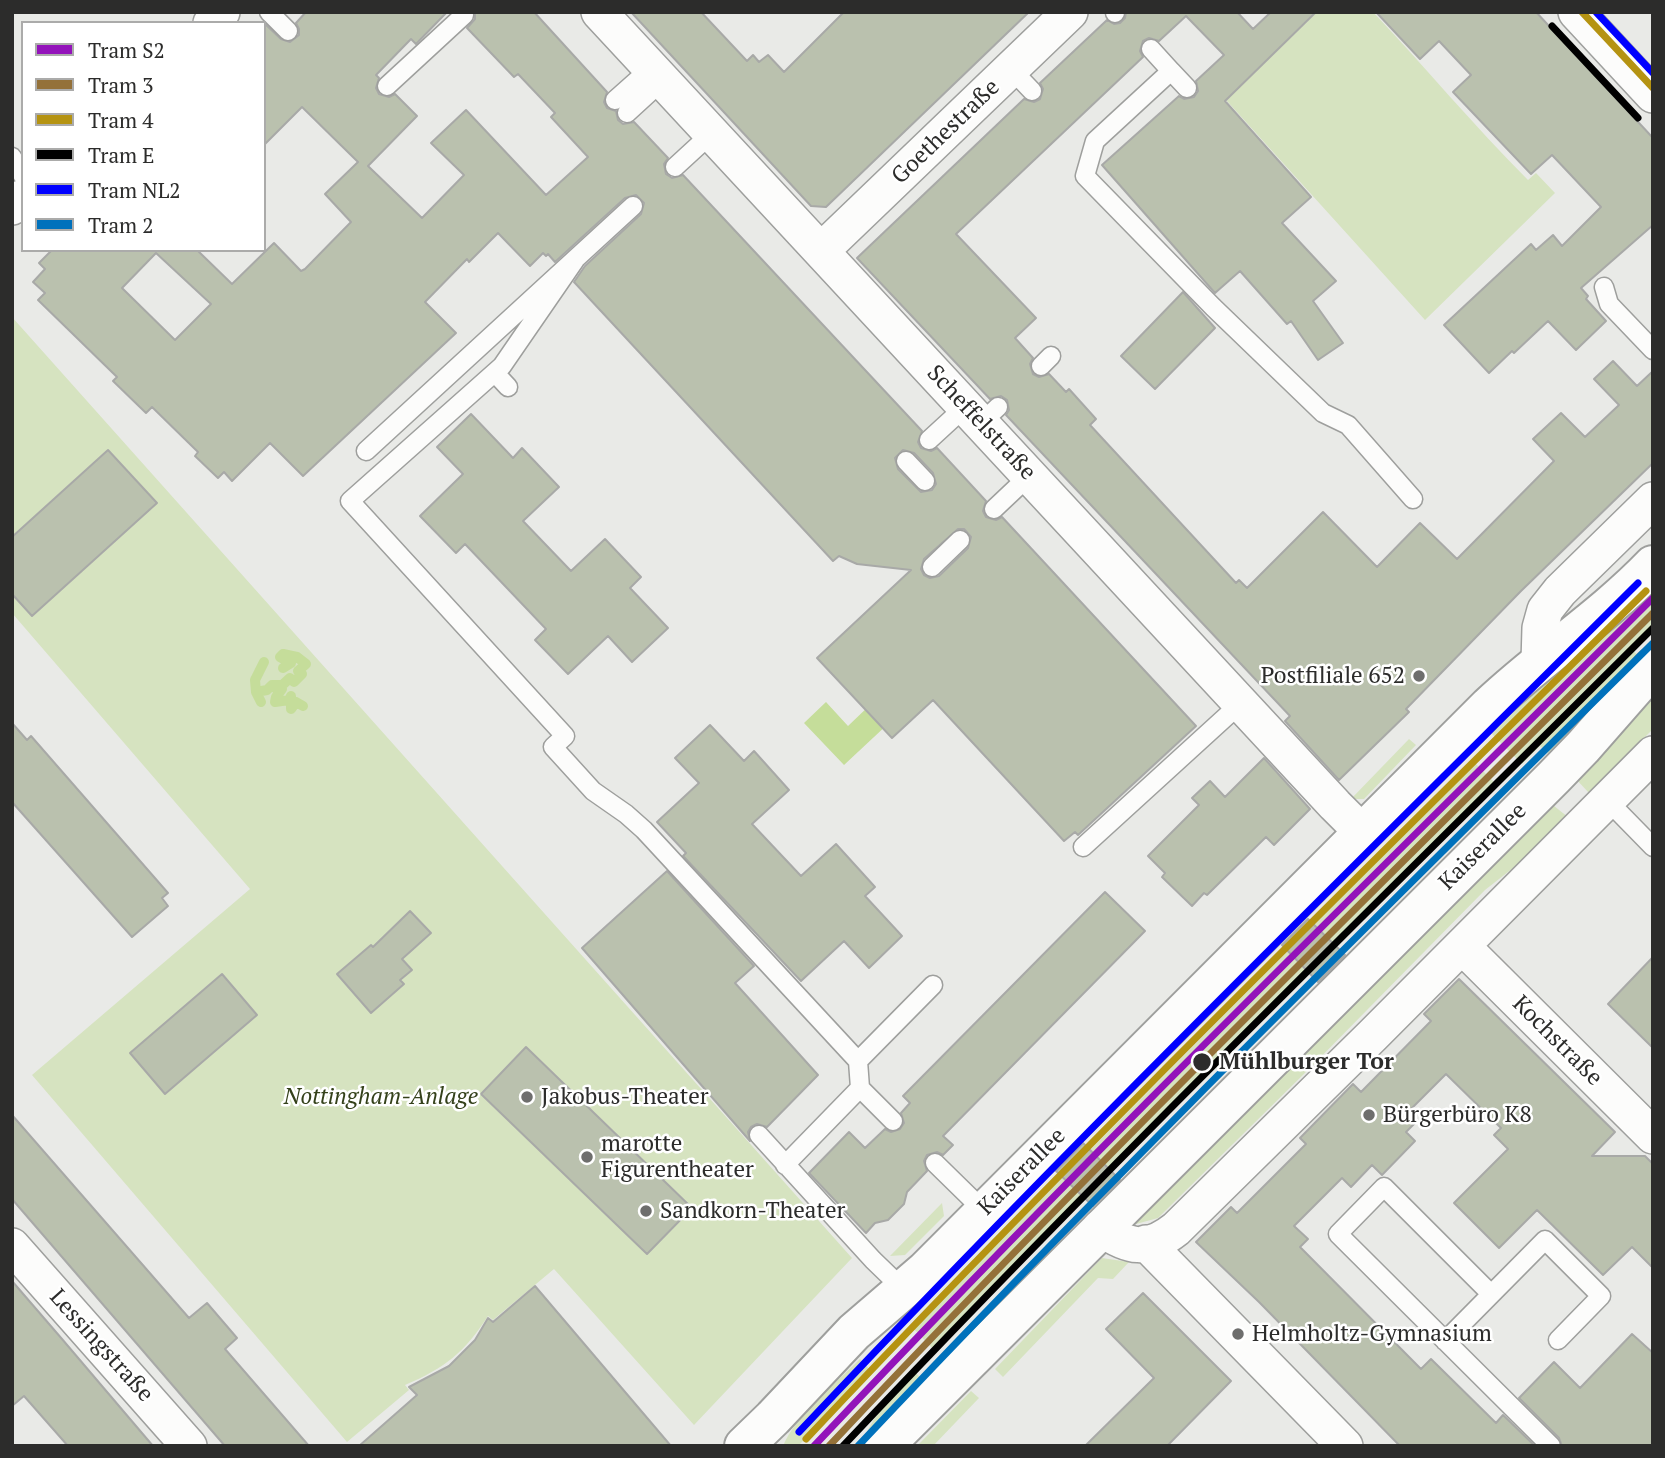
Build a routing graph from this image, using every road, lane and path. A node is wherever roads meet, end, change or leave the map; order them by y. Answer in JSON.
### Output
{"nodes":[{"id":1,"x":269,"y":12,"type":"edge"},
{"id":2,"x":599,"y":12,"type":"edge"},
{"id":3,"x":1070,"y":12,"type":"edge"},
{"id":4,"x":1576,"y":12,"type":"edge"},
{"id":5,"x":464,"y":15,"type":"dead end"},
{"id":6,"x":288,"y":31,"type":"dead end"},
{"id":7,"x":1151,"y":49,"type":"dead end"},
{"id":8,"x":1171,"y":71,"type":"junction"},
{"id":9,"x":657,"y":74,"type":"junction"},
{"id":10,"x":387,"y":86,"type":"dead end"},
{"id":11,"x":1187,"y":88,"type":"dead end"},
{"id":12,"x":1653,"y":95,"type":"edge"},
{"id":13,"x":621,"y":106,"type":"dead end"},
{"id":14,"x":712,"y":133,"type":"junction"},
{"id":15,"x":12,"y":157,"type":"edge"},
{"id":16,"x":675,"y":167,"type":"dead end"},
{"id":17,"x":21,"y":173,"type":"edge"},
{"id":18,"x":634,"y":206,"type":"dead end"},
{"id":19,"x":821,"y":251,"type":"junction"},
{"id":20,"x":575,"y":260,"type":"junction"},
{"id":21,"x":1604,"y":287,"type":"dead end"},
{"id":22,"x":1653,"y":350,"type":"edge"},
{"id":23,"x":495,"y":373,"type":"junction"},
{"id":24,"x":508,"y":387,"type":"dead end"},
{"id":25,"x":981,"y":412,"type":"junction"},
{"id":26,"x":929,"y":440,"type":"dead end"},
{"id":27,"x":366,"y":451,"type":"dead end"},
{"id":28,"x":906,"y":461,"type":"dead end"},
{"id":29,"x":1030,"y":475,"type":"junction"},
{"id":30,"x":925,"y":481,"type":"dead end"},
{"id":31,"x":1413,"y":499,"type":"dead end"},
{"id":32,"x":1653,"y":500,"type":"edge"},
{"id":33,"x":994,"y":509,"type":"dead end"},
{"id":34,"x":960,"y":540,"type":"dead end"},
{"id":35,"x":1653,"y":565,"type":"edge"},
{"id":36,"x":932,"y":567,"type":"dead end"},
{"id":37,"x":1539,"y":663,"type":"junction"},
{"id":38,"x":1653,"y":667,"type":"edge"},
{"id":39,"x":1241,"y":703,"type":"junction"},
{"id":40,"x":1653,"y":754,"type":"edge"},
{"id":41,"x":1600,"y":807,"type":"junction"},
{"id":42,"x":1363,"y":833,"type":"junction"},
{"id":43,"x":1083,"y":847,"type":"dead end"},
{"id":44,"x":1653,"y":847,"type":"edge"},
{"id":45,"x":1462,"y":946,"type":"junction"},
{"id":46,"x":933,"y":985,"type":"dead end"},
{"id":47,"x":858,"y":1061,"type":"junction"},
{"id":48,"x":860,"y":1088,"type":"junction"},
{"id":49,"x":892,"y":1121,"type":"dead end"},
{"id":50,"x":759,"y":1135,"type":"dead end"},
{"id":51,"x":1653,"y":1136,"type":"edge"},
{"id":52,"x":935,"y":1163,"type":"dead end"},
{"id":53,"x":785,"y":1165,"type":"junction"},
{"id":54,"x":984,"y":1210,"type":"junction"},
{"id":55,"x":1100,"y":1228,"type":"junction"},
{"id":56,"x":1146,"y":1243,"type":"junction"},
{"id":57,"x":12,"y":1246,"type":"edge"},
{"id":58,"x":904,"y":1290,"type":"junction"},
{"id":59,"x":1491,"y":1294,"type":"junction"},
{"id":60,"x":1558,"y":1340,"type":"dead end"},
{"id":61,"x":1445,"y":1341,"type":"junction"},
{"id":62,"x":766,"y":1432,"type":"edge"},
{"id":63,"x":190,"y":1446,"type":"edge"},
{"id":64,"x":744,"y":1446,"type":"edge"},
{"id":65,"x":884,"y":1446,"type":"edge"},
{"id":66,"x":1345,"y":1446,"type":"edge"},
{"id":67,"x":1551,"y":1446,"type":"edge"}],
"edges":[{"from":1,"to":6,"type":"lane"},
{"from":2,"to":9,"type":"street","name":"Scheffelstraße"},
{"from":3,"to":19,"type":"street","name":"Goethestraße"},
{"from":4,"to":12,"type":"street"},
{"from":5,"to":10,"type":"lane"},
{"from":7,"to":8,"type":"lane"},
{"from":8,"to":11,"type":"lane"},
{"from":8,"to":31,"type":"lane"},
{"from":9,"to":13,"type":"lane"},
{"from":9,"to":14,"type":"street","name":"Scheffelstraße"},
{"from":14,"to":16,"type":"lane"},
{"from":14,"to":19,"type":"street","name":"Scheffelstraße"},
{"from":15,"to":17,"type":"lane"},
{"from":18,"to":20,"type":"lane"},
{"from":19,"to":25,"type":"street","name":"Scheffelstraße"},
{"from":20,"to":23,"type":"lane"},
{"from":20,"to":27,"type":"lane"},
{"from":21,"to":22,"type":"lane"},
{"from":23,"to":24,"type":"lane"},
{"from":23,"to":47,"type":"lane"},
{"from":25,"to":26,"type":"lane"},
{"from":25,"to":29,"type":"street","name":"Scheffelstraße"},
{"from":28,"to":30,"type":"lane"},
{"from":29,"to":33,"type":"lane"},
{"from":29,"to":39,"type":"street","name":"Scheffelstraße"},
{"from":32,"to":37,"type":"street"},
{"from":34,"to":36,"type":"lane"},
{"from":35,"to":37,"type":"main road","name":"Kaiserallee"},
{"from":37,"to":42,"type":"main road","name":"Kaiserallee"},
{"from":38,"to":55,"type":"main road","name":"Kaiserallee"},
{"from":39,"to":42,"type":"street","name":"Scheffelstraße"},
{"from":39,"to":43,"type":"lane"},
{"from":40,"to":41,"type":"street"},
{"from":41,"to":44,"type":"lane"},
{"from":41,"to":45,"type":"street"},
{"from":42,"to":54,"type":"main road","name":"Kaiserallee"},
{"from":45,"to":51,"type":"street","name":"Kochstraße"},
{"from":45,"to":56,"type":"street"},
{"from":46,"to":47,"type":"lane"},
{"from":47,"to":48,"type":"lane"},
{"from":48,"to":49,"type":"lane"},
{"from":48,"to":53,"type":"lane"},
{"from":50,"to":53,"type":"lane"},
{"from":52,"to":54,"type":"lane"},
{"from":53,"to":58,"type":"lane"},
{"from":54,"to":58,"type":"main road","name":"Kaiserallee"},
{"from":55,"to":56,"type":"street"},
{"from":55,"to":65,"type":"main road","name":"Kaiserallee"},
{"from":56,"to":66,"type":"street"},
{"from":57,"to":63,"type":"street","name":"Lessingstraße"},
{"from":58,"to":62,"type":"main road","name":"Kaiserallee"},
{"from":59,"to":60,"type":"lane"},
{"from":59,"to":61,"type":"lane"},
{"from":59,"to":61,"type":"lane"},
{"from":61,"to":67,"type":"lane"},
{"from":62,"to":64,"type":"main road","name":"Kaiserallee"}]}
